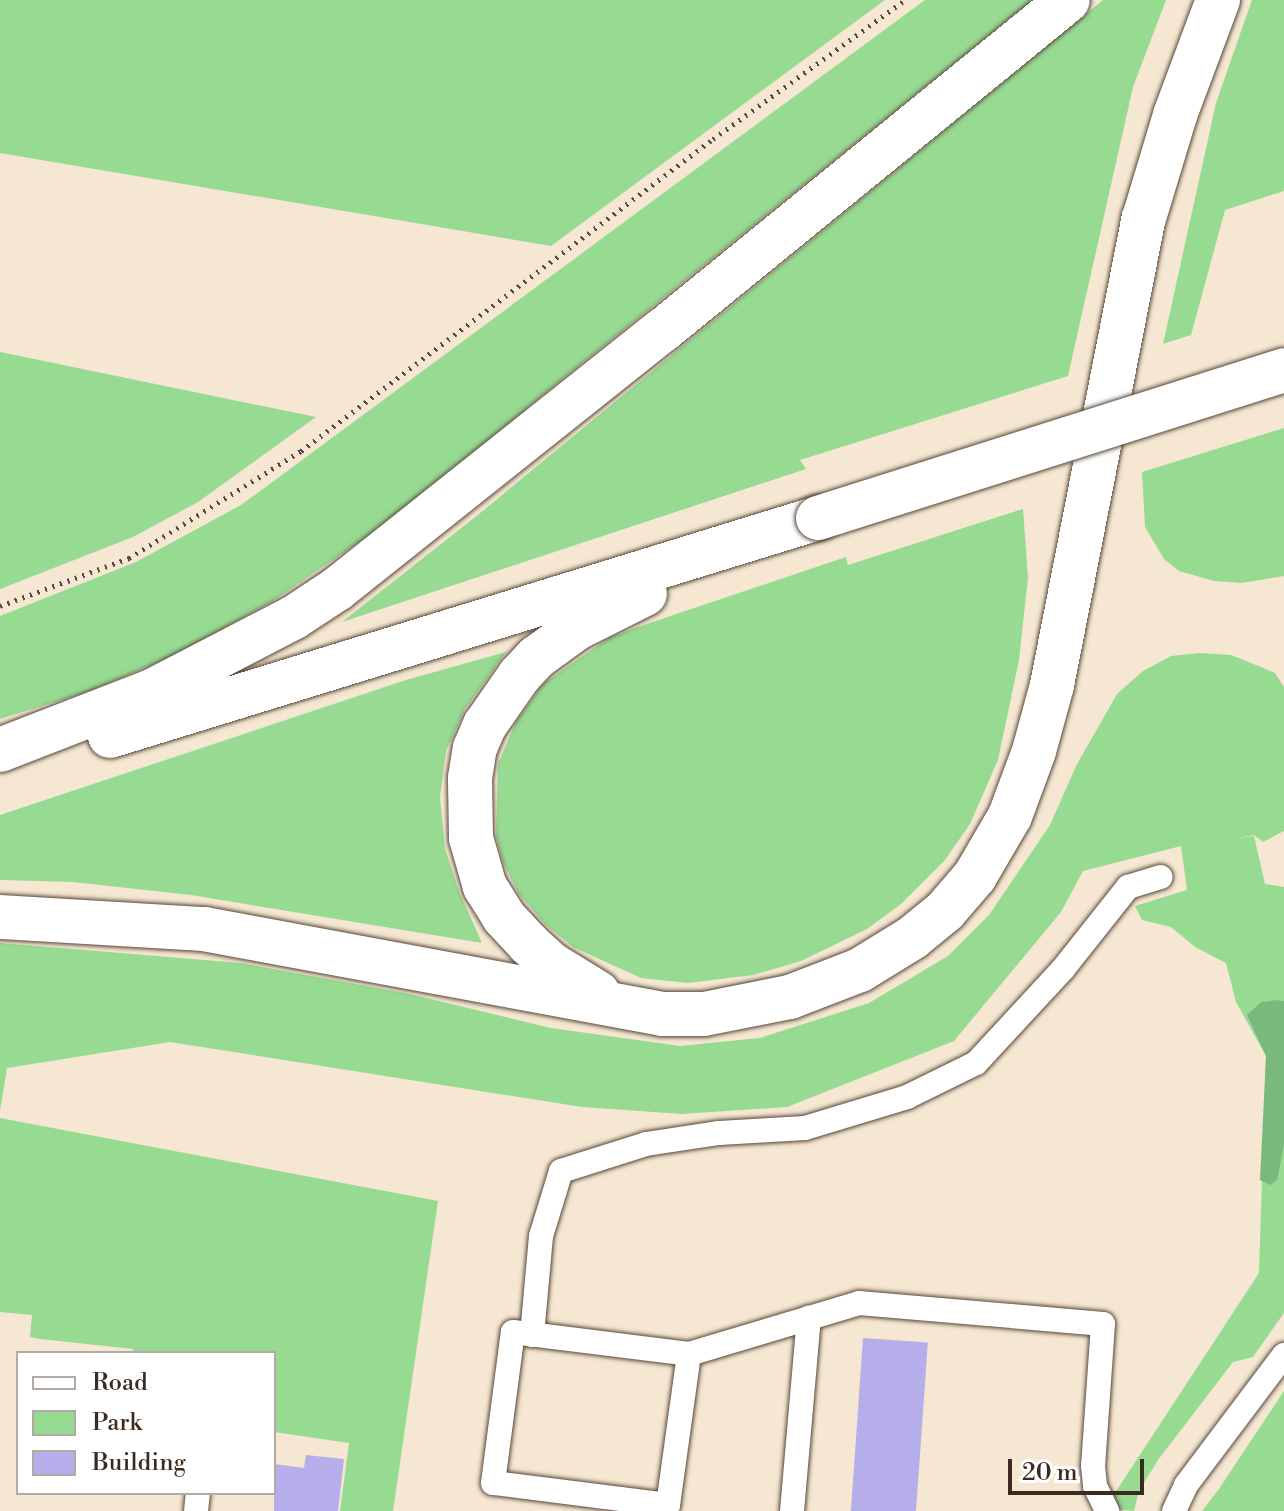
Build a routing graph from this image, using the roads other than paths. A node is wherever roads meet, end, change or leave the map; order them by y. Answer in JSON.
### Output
{"nodes":[{"id":1,"x":1068,"y":0,"type":"edge"},
{"id":2,"x":1218,"y":0,"type":"edge"},
{"id":3,"x":1284,"y":370,"type":"edge"},
{"id":4,"x":818,"y":518,"type":"junction"},
{"id":5,"x":0,"y":750,"type":"edge"},
{"id":6,"x":0,"y":770,"type":"edge"},
{"id":7,"x":1161,"y":877,"type":"dead end"},
{"id":8,"x":0,"y":917,"type":"edge"},
{"id":9,"x":629,"y":1009,"type":"junction"},
{"id":10,"x":809,"y":1318,"type":"junction"},
{"id":11,"x":532,"y":1335,"type":"junction"},
{"id":12,"x":689,"y":1354,"type":"junction"},
{"id":13,"x":1284,"y":1355,"type":"edge"},
{"id":14,"x":792,"y":1511,"type":"edge"},
{"id":15,"x":1107,"y":1511,"type":"edge"},
{"id":16,"x":1174,"y":1511,"type":"edge"}],
"edges":[{"from":1,"to":5,"type":"main road"},
{"from":2,"to":9,"type":"main road"},
{"from":3,"to":4,"type":"main road","bridge":true},
{"from":4,"to":6,"type":"main road"},
{"from":4,"to":9,"type":"main road"},
{"from":7,"to":11,"type":"lane"},
{"from":8,"to":9,"type":"main road"},
{"from":10,"to":12,"type":"lane"},
{"from":10,"to":14,"type":"lane"},
{"from":10,"to":15,"type":"lane"},
{"from":11,"to":12,"type":"lane"},
{"from":11,"to":12,"type":"lane"},
{"from":13,"to":16,"type":"lane"}]}
